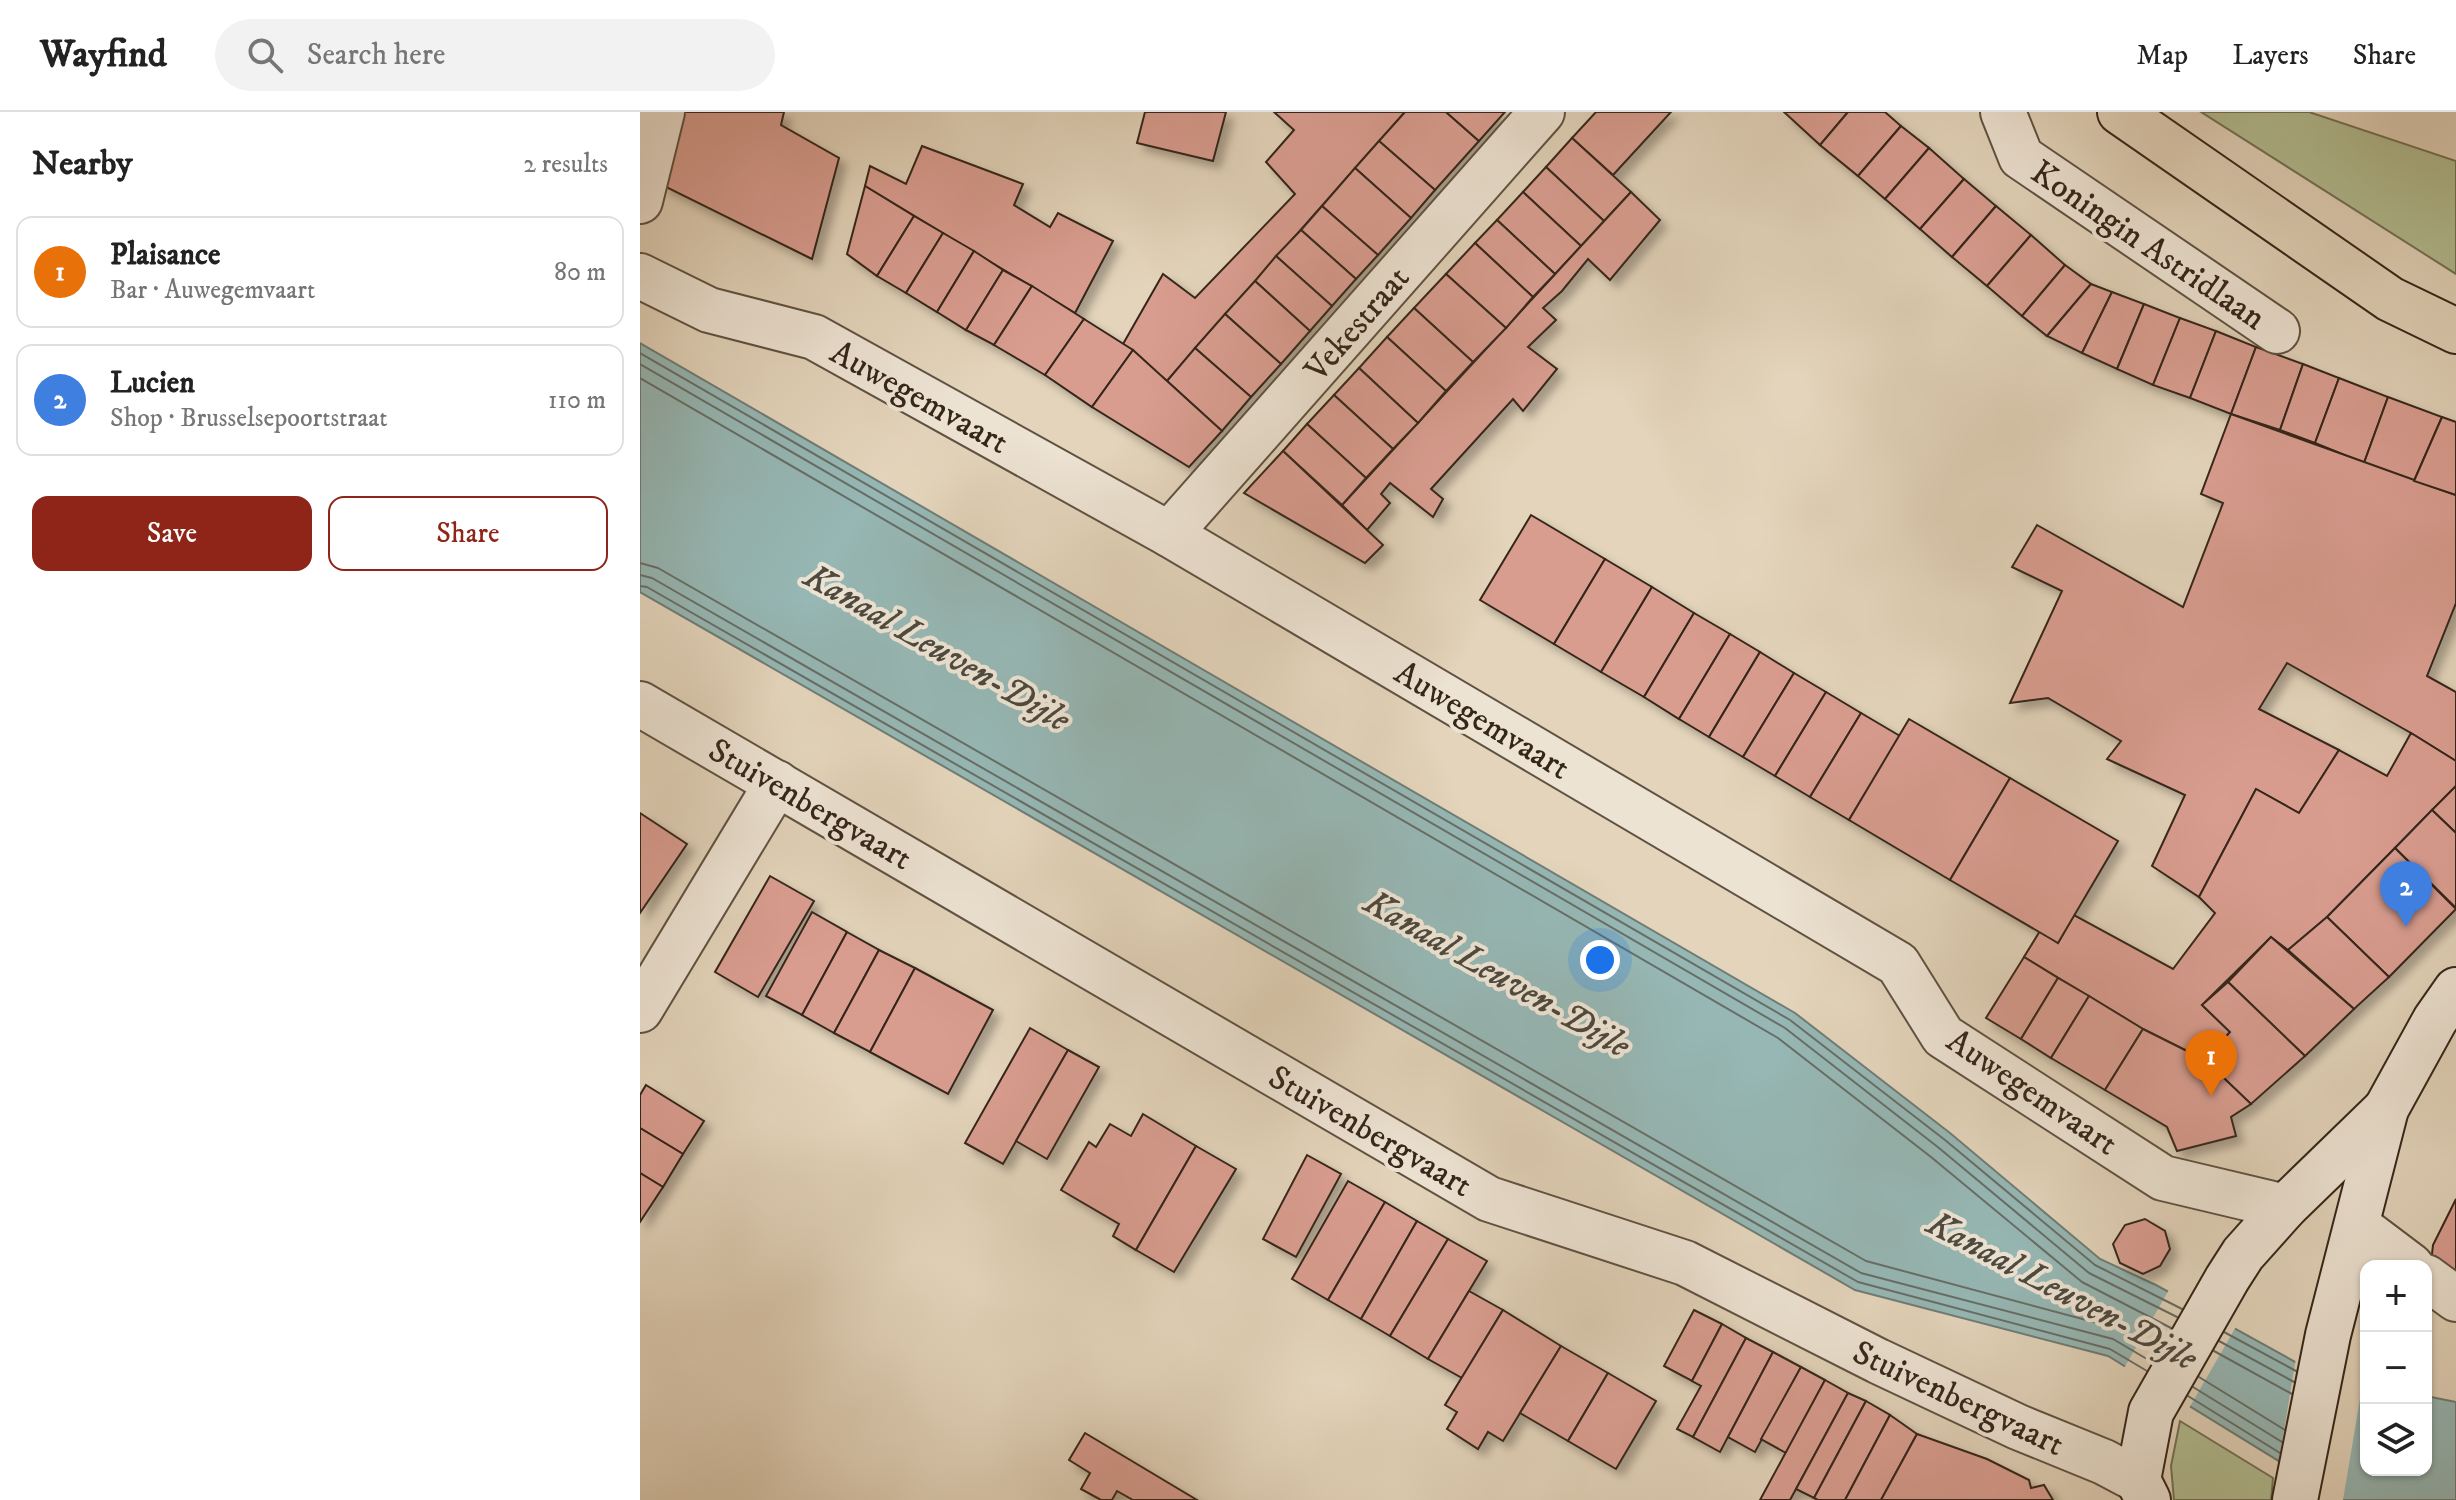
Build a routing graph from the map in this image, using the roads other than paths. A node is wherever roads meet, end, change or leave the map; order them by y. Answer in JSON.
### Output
{"nodes":[{"id":1,"x":662,"y":112,"type":"edge"},
{"id":2,"x":1542,"y":112,"type":"edge"},
{"id":3,"x":2003,"y":112,"type":"edge"},
{"id":4,"x":2120,"y":112,"type":"edge"},
{"id":5,"x":640,"y":201,"type":"edge"},
{"id":6,"x":640,"y":276,"type":"edge"},
{"id":7,"x":2277,"y":331,"type":"dead end"},
{"id":8,"x":2456,"y":331,"type":"edge"},
{"id":9,"x":1169,"y":534,"type":"junction"},
{"id":10,"x":640,"y":704,"type":"edge"},
{"id":11,"x":777,"y":783,"type":"junction"},
{"id":12,"x":2456,"y":990,"type":"edge"},
{"id":13,"x":640,"y":1010,"type":"edge"},
{"id":14,"x":2386,"y":1109,"type":"junction"},
{"id":15,"x":2285,"y":1207,"type":"junction"},
{"id":16,"x":2358,"y":1226,"type":"junction"},
{"id":17,"x":2403,"y":1260,"type":"edge"},
{"id":18,"x":2432,"y":1281,"type":"edge"},
{"id":19,"x":2456,"y":1299,"type":"edge"},
{"id":20,"x":2143,"y":1490,"type":"edge"},
{"id":21,"x":2296,"y":1498,"type":"edge"}],
"edges":[{"from":1,"to":5,"type":"street"},
{"from":2,"to":9,"type":"street","name":"Vekestraat"},
{"from":3,"to":7,"type":"street","name":"Koningin Astridlaan"},
{"from":4,"to":8,"type":"main road"},
{"from":6,"to":9,"type":"street","name":"Auwegemvaart"},
{"from":9,"to":15,"type":"street","name":"Auwegemvaart"},
{"from":10,"to":11,"type":"street","name":"Stuivenbergvaart"},
{"from":11,"to":13,"type":"street"},
{"from":11,"to":20,"type":"street","name":"Stuivenbergvaart"},
{"from":12,"to":14,"type":"street"},
{"from":14,"to":15,"type":"street"},
{"from":14,"to":16,"type":"street"},
{"from":15,"to":20,"type":"street"},
{"from":16,"to":17,"type":"street"},
{"from":16,"to":21,"type":"street"},
{"from":18,"to":19,"type":"street"}]}
